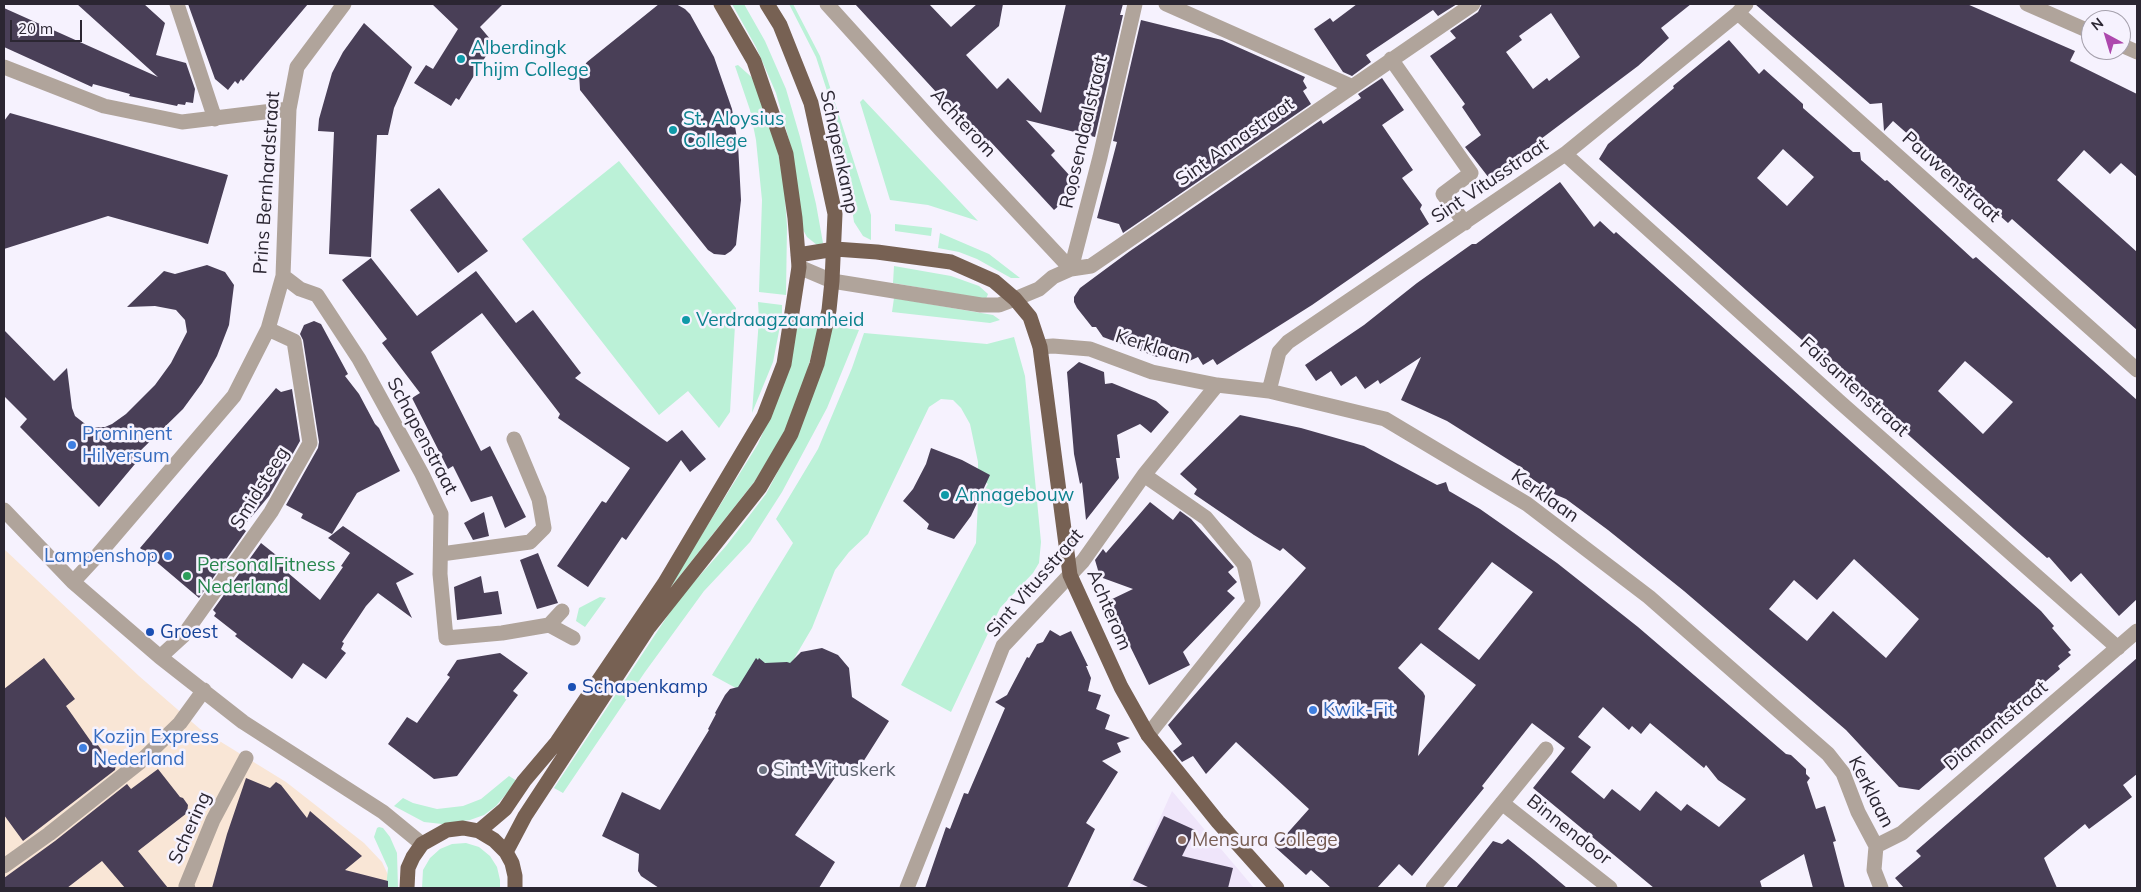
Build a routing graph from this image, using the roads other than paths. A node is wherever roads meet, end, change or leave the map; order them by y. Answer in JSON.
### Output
{"nodes":[{"id":1,"x":177,"y":4,"type":"edge"},
{"id":2,"x":344,"y":4,"type":"edge"},
{"id":3,"x":721,"y":4,"type":"edge"},
{"id":4,"x":767,"y":4,"type":"edge"},
{"id":5,"x":827,"y":4,"type":"edge"},
{"id":6,"x":1134,"y":4,"type":"edge"},
{"id":7,"x":1166,"y":4,"type":"edge"},
{"id":8,"x":1473,"y":4,"type":"edge"},
{"id":9,"x":2027,"y":4,"type":"edge"},
{"id":10,"x":1742,"y":8,"type":"edge"},
{"id":11,"x":2081,"y":28,"type":"edge"},
{"id":12,"x":1391,"y":59,"type":"junction"},
{"id":13,"x":4,"y":68,"type":"edge"},
{"id":14,"x":1350,"y":86,"type":"junction"},
{"id":15,"x":289,"y":109,"type":"junction"},
{"id":16,"x":215,"y":119,"type":"junction"},
{"id":17,"x":1565,"y":154,"type":"junction"},
{"id":18,"x":1465,"y":222,"type":"junction"},
{"id":19,"x":835,"y":249,"type":"junction"},
{"id":20,"x":799,"y":261,"type":"junction"},
{"id":21,"x":1071,"y":268,"type":"junction"},
{"id":22,"x":283,"y":276,"type":"junction"},
{"id":23,"x":832,"y":281,"type":"junction"},
{"id":24,"x":1015,"y":299,"type":"junction"},
{"id":25,"x":268,"y":329,"type":"junction"},
{"id":26,"x":1040,"y":347,"type":"junction"},
{"id":27,"x":2137,"y":370,"type":"edge"},
{"id":28,"x":1217,"y":385,"type":"junction"},
{"id":29,"x":1269,"y":392,"type":"junction"},
{"id":30,"x":514,"y":438,"type":"dead end"},
{"id":31,"x":1144,"y":475,"type":"junction"},
{"id":32,"x":4,"y":510,"type":"edge"},
{"id":33,"x":441,"y":554,"type":"junction"},
{"id":34,"x":1070,"y":575,"type":"junction"},
{"id":35,"x":73,"y":582,"type":"junction"},
{"id":36,"x":562,"y":611,"type":"dead end"},
{"id":37,"x":549,"y":625,"type":"junction"},
{"id":38,"x":2137,"y":631,"type":"edge"},
{"id":39,"x":573,"y":638,"type":"dead end"},
{"id":40,"x":2118,"y":648,"type":"junction"},
{"id":41,"x":160,"y":657,"type":"junction"},
{"id":42,"x":204,"y":690,"type":"junction"},
{"id":43,"x":1148,"y":735,"type":"junction"},
{"id":44,"x":1546,"y":749,"type":"dead end"},
{"id":45,"x":246,"y":758,"type":"dead end"},
{"id":46,"x":1502,"y":803,"type":"junction"},
{"id":47,"x":479,"y":831,"type":"junction"},
{"id":48,"x":422,"y":844,"type":"junction"},
{"id":49,"x":1876,"y":846,"type":"junction"},
{"id":50,"x":506,"y":852,"type":"junction"},
{"id":51,"x":4,"y":866,"type":"edge"},
{"id":52,"x":188,"y":888,"type":"edge"},
{"id":53,"x":407,"y":888,"type":"edge"},
{"id":54,"x":515,"y":888,"type":"edge"},
{"id":55,"x":907,"y":888,"type":"edge"},
{"id":56,"x":1277,"y":888,"type":"edge"},
{"id":57,"x":1433,"y":888,"type":"edge"},
{"id":58,"x":1610,"y":888,"type":"edge"},
{"id":59,"x":1880,"y":888,"type":"edge"}],
"edges":[{"from":1,"to":16,"type":"street"},
{"from":2,"to":15,"type":"street","name":"Prins Bernhardstraat"},
{"from":3,"to":20,"type":"main road"},
{"from":4,"to":19,"type":"main road","name":"Schapenkamp"},
{"from":5,"to":21,"type":"street","name":"Achterom"},
{"from":6,"to":21,"type":"street","name":"Roosendaalstraat"},
{"from":7,"to":14,"type":"street"},
{"from":8,"to":12,"type":"street","name":"Sint Annastraat"},
{"from":9,"to":11,"type":"street"},
{"from":10,"to":17,"type":"street","name":"Sint Vitusstraat"},
{"from":10,"to":27,"type":"street","name":"Pauwenstraat"},
{"from":12,"to":14,"type":"street","name":"Sint Annastraat"},
{"from":12,"to":18,"type":"street"},
{"from":13,"to":16,"type":"street"},
{"from":14,"to":21,"type":"street","name":"Sint Annastraat"},
{"from":15,"to":16,"type":"street"},
{"from":15,"to":22,"type":"street","name":"Prins Bernhardstraat"},
{"from":17,"to":18,"type":"street","name":"Sint Vitusstraat"},
{"from":17,"to":40,"type":"street","name":"Faisantenstraat"},
{"from":18,"to":29,"type":"street","name":"Sint Vitusstraat"},
{"from":19,"to":20,"type":"main road","name":"Achterom"},
{"from":19,"to":23,"type":"main road","name":"Schapenkamp"},
{"from":19,"to":24,"type":"main road","name":"Achterom"},
{"from":20,"to":23,"type":"street"},
{"from":20,"to":47,"type":"main road"},
{"from":21,"to":24,"type":"street","name":"Sint Annastraat"},
{"from":22,"to":25,"type":"street","name":"Prins Bernhardstraat"},
{"from":22,"to":33,"type":"street","name":"Schapenstraat"},
{"from":23,"to":24,"type":"street"},
{"from":23,"to":50,"type":"main road","name":"Schapenkamp"},
{"from":24,"to":26,"type":"main road","name":"Achterom"},
{"from":25,"to":35,"type":"street","name":"Prins Bernhardstraat"},
{"from":25,"to":41,"type":"street","name":"Smidsteeg"},
{"from":26,"to":28,"type":"street","name":"Kerklaan"},
{"from":26,"to":34,"type":"main road","name":"Achterom"},
{"from":28,"to":29,"type":"street","name":"Kerklaan"},
{"from":28,"to":31,"type":"street","name":"Sint Vitusstraat"},
{"from":29,"to":49,"type":"street","name":"Kerklaan"},
{"from":30,"to":33,"type":"street"},
{"from":31,"to":34,"type":"street","name":"Sint Vitusstraat"},
{"from":31,"to":43,"type":"street"},
{"from":32,"to":35,"type":"street"},
{"from":33,"to":37,"type":"street","name":"Schapenstraat"},
{"from":34,"to":43,"type":"main road","name":"Achterom"},
{"from":34,"to":55,"type":"street","name":"Sint Vitusstraat"},
{"from":35,"to":41,"type":"street"},
{"from":36,"to":37,"type":"street"},
{"from":37,"to":39,"type":"street"},
{"from":38,"to":40,"type":"street","name":"Diamantstraat"},
{"from":40,"to":49,"type":"street","name":"Diamantstraat"},
{"from":41,"to":42,"type":"street"},
{"from":42,"to":48,"type":"street"},
{"from":42,"to":51,"type":"street"},
{"from":43,"to":56,"type":"main road","name":"Achterom"},
{"from":44,"to":46,"type":"street","name":"Binnendoor"},
{"from":45,"to":52,"type":"street","name":"Schering"},
{"from":46,"to":57,"type":"street","name":"Binnendoor"},
{"from":46,"to":58,"type":"street","name":"Binnendoor"},
{"from":47,"to":48,"type":"main road"},
{"from":47,"to":50,"type":"main road"},
{"from":48,"to":53,"type":"main road"},
{"from":49,"to":59,"type":"street","name":"Kerklaan"},
{"from":50,"to":54,"type":"main road"}]}
